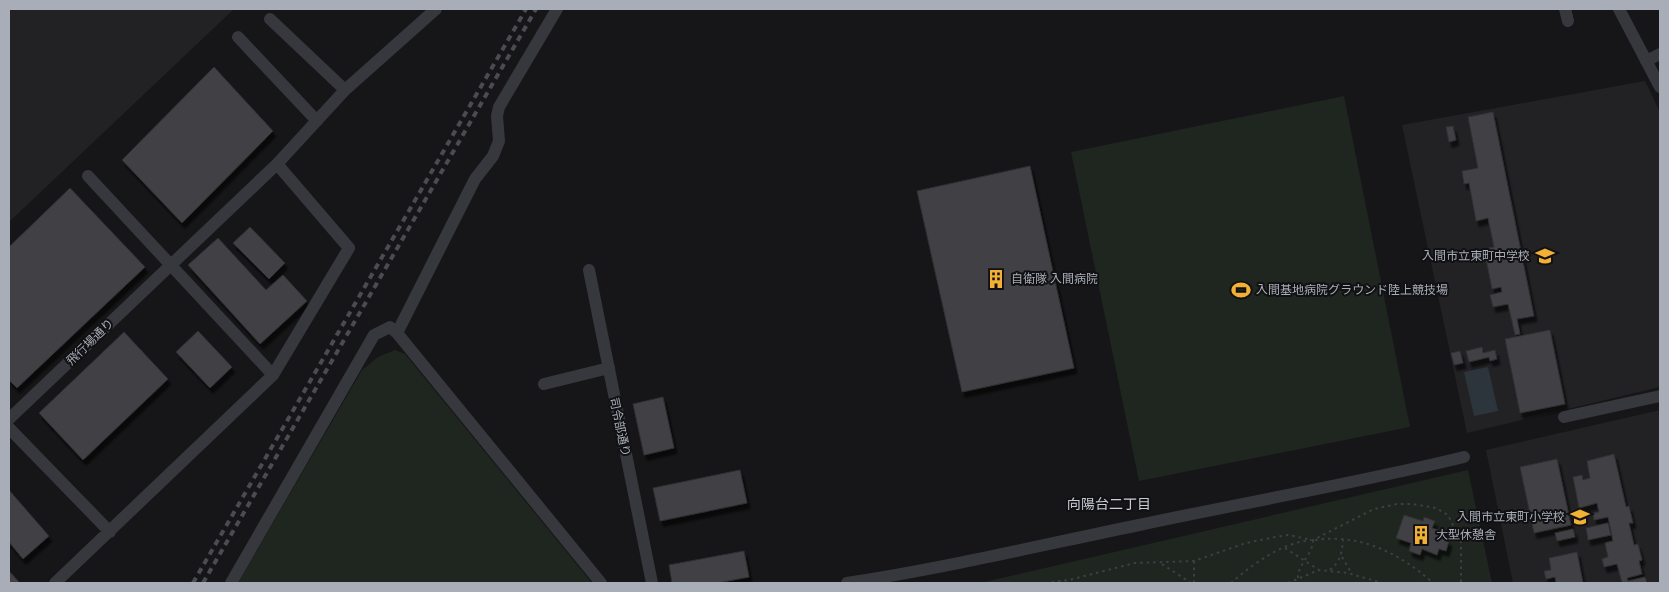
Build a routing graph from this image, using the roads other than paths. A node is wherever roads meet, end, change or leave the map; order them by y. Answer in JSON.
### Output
{"nodes":[{"id":1,"x":436,"y":9,"type":"edge"},
{"id":2,"x":558,"y":9,"type":"edge"},
{"id":3,"x":1619,"y":9,"type":"edge"},
{"id":4,"x":270,"y":19,"type":"dead end"},
{"id":5,"x":238,"y":37,"type":"dead end"},
{"id":6,"x":1660,"y":54,"type":"edge"},
{"id":7,"x":1646,"y":60,"type":"junction"},
{"id":8,"x":1660,"y":86,"type":"edge"},
{"id":9,"x":345,"y":90,"type":"junction"},
{"id":10,"x":317,"y":120,"type":"junction"},
{"id":11,"x":277,"y":164,"type":"junction"},
{"id":12,"x":88,"y":176,"type":"dead end"},
{"id":13,"x":171,"y":264,"type":"junction"},
{"id":14,"x":589,"y":270,"type":"dead end"},
{"id":15,"x":396,"y":333,"type":"junction"},
{"id":16,"x":609,"y":368,"type":"junction"},
{"id":17,"x":273,"y":375,"type":"junction"},
{"id":18,"x":544,"y":384,"type":"dead end"},
{"id":19,"x":1660,"y":396,"type":"edge"},
{"id":20,"x":1564,"y":417,"type":"dead end"},
{"id":21,"x":9,"y":419,"type":"edge"},
{"id":22,"x":9,"y":428,"type":"edge"},
{"id":23,"x":1464,"y":457,"type":"dead end"},
{"id":24,"x":110,"y":532,"type":"junction"},
{"id":25,"x":56,"y":583,"type":"edge"},
{"id":26,"x":230,"y":583,"type":"edge"},
{"id":27,"x":601,"y":583,"type":"edge"},
{"id":28,"x":652,"y":583,"type":"edge"},
{"id":29,"x":847,"y":583,"type":"edge"}],
"edges":[{"from":1,"to":9,"type":"street","name":"飛行場通り"},
{"from":2,"to":15,"type":"street"},
{"from":3,"to":7,"type":"street"},
{"from":4,"to":9,"type":"street"},
{"from":5,"to":10,"type":"street"},
{"from":6,"to":7,"type":"street"},
{"from":7,"to":8,"type":"street"},
{"from":9,"to":10,"type":"street","name":"飛行場通り"},
{"from":10,"to":11,"type":"street","name":"飛行場通り"},
{"from":11,"to":13,"type":"street","name":"飛行場通り"},
{"from":11,"to":17,"type":"street"},
{"from":12,"to":13,"type":"street"},
{"from":13,"to":17,"type":"street"},
{"from":13,"to":21,"type":"street","name":"飛行場通り"},
{"from":14,"to":16,"type":"street","name":"司令部通り"},
{"from":15,"to":26,"type":"street"},
{"from":15,"to":27,"type":"street"},
{"from":16,"to":18,"type":"street"},
{"from":16,"to":28,"type":"street","name":"司令部通り"},
{"from":17,"to":24,"type":"street"},
{"from":19,"to":20,"type":"street"},
{"from":22,"to":24,"type":"street"},
{"from":23,"to":29,"type":"street"},
{"from":24,"to":25,"type":"street"}]}
